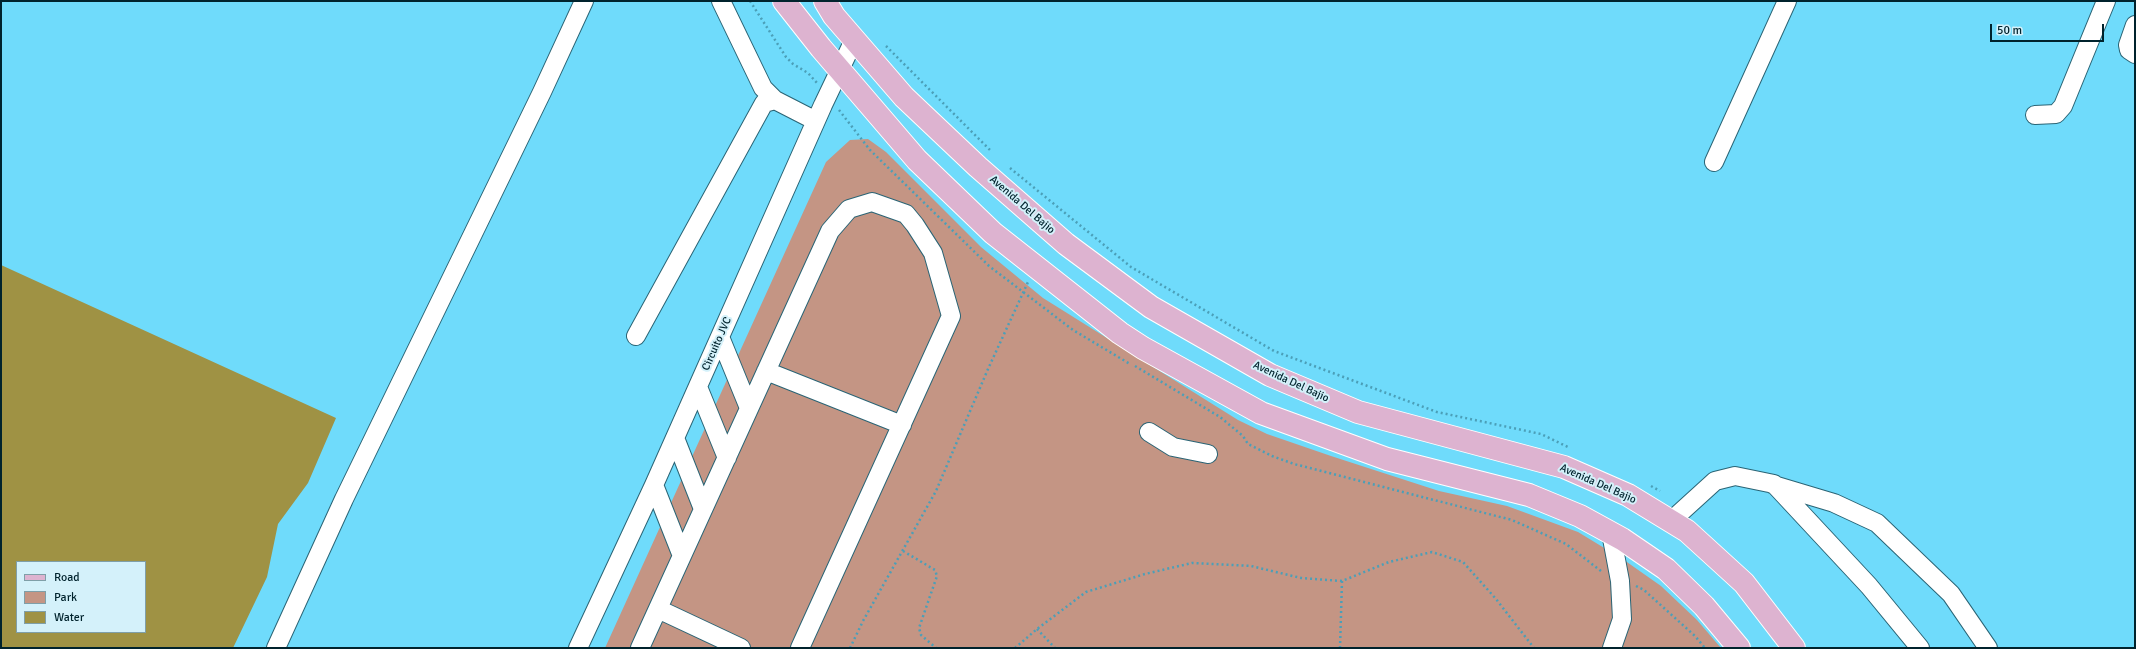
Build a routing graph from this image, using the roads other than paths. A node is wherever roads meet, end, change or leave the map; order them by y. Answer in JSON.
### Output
{"nodes":[{"id":1,"x":584,"y":1,"type":"edge"},
{"id":2,"x":721,"y":1,"type":"edge"},
{"id":3,"x":784,"y":1,"type":"edge"},
{"id":4,"x":825,"y":1,"type":"edge"},
{"id":5,"x":1787,"y":1,"type":"edge"},
{"id":6,"x":2106,"y":1,"type":"edge"},
{"id":7,"x":2135,"y":25,"type":"edge"},
{"id":8,"x":854,"y":40,"type":"junction"},
{"id":9,"x":2135,"y":54,"type":"edge"},
{"id":10,"x":840,"y":70,"type":"junction"},
{"id":11,"x":775,"y":100,"type":"junction"},
{"id":12,"x":2035,"y":115,"type":"dead end"},
{"id":13,"x":816,"y":121,"type":"junction"},
{"id":14,"x":1714,"y":162,"type":"dead end"},
{"id":15,"x":636,"y":336,"type":"dead end"},
{"id":16,"x":720,"y":337,"type":"junction"},
{"id":17,"x":766,"y":371,"type":"junction"},
{"id":18,"x":698,"y":387,"type":"junction"},
{"id":19,"x":749,"y":408,"type":"junction"},
{"id":20,"x":902,"y":425,"type":"junction"},
{"id":21,"x":1149,"y":432,"type":"dead end"},
{"id":22,"x":675,"y":438,"type":"junction"},
{"id":23,"x":1208,"y":454,"type":"dead end"},
{"id":24,"x":726,"y":458,"type":"junction"},
{"id":25,"x":1774,"y":484,"type":"junction"},
{"id":26,"x":654,"y":485,"type":"junction"},
{"id":27,"x":704,"y":509,"type":"junction"},
{"id":28,"x":1671,"y":521,"type":"junction"},
{"id":29,"x":1611,"y":533,"type":"junction"},
{"id":30,"x":682,"y":556,"type":"junction"},
{"id":31,"x":658,"y":609,"type":"junction"},
{"id":32,"x":276,"y":648,"type":"edge"},
{"id":33,"x":578,"y":648,"type":"edge"},
{"id":34,"x":640,"y":648,"type":"edge"},
{"id":35,"x":741,"y":648,"type":"edge"},
{"id":36,"x":800,"y":648,"type":"edge"},
{"id":37,"x":1612,"y":648,"type":"edge"},
{"id":38,"x":1739,"y":648,"type":"edge"},
{"id":39,"x":1794,"y":648,"type":"edge"},
{"id":40,"x":1920,"y":648,"type":"edge"},
{"id":41,"x":1988,"y":648,"type":"edge"}],
"edges":[{"from":1,"to":32,"type":"lane"},
{"from":2,"to":11,"type":"lane"},
{"from":3,"to":10,"type":"main road"},
{"from":4,"to":8,"type":"main road","name":"Avenida Del Bajio"},
{"from":5,"to":14,"type":"lane"},
{"from":6,"to":12,"type":"lane"},
{"from":7,"to":9,"type":"lane"},
{"from":8,"to":10,"type":"lane","name":"Circuito JVC"},
{"from":8,"to":28,"type":"main road","name":"Avenida Del Bajio"},
{"from":10,"to":13,"type":"lane","name":"Circuito JVC"},
{"from":10,"to":29,"type":"main road"},
{"from":11,"to":13,"type":"lane"},
{"from":11,"to":15,"type":"lane"},
{"from":13,"to":16,"type":"lane","name":"Circuito JVC"},
{"from":16,"to":18,"type":"lane","name":"Circuito JVC"},
{"from":16,"to":19,"type":"lane"},
{"from":17,"to":19,"type":"lane"},
{"from":17,"to":20,"type":"lane"},
{"from":17,"to":20,"type":"lane"},
{"from":18,"to":22,"type":"lane","name":"Circuito JVC"},
{"from":18,"to":24,"type":"lane"},
{"from":19,"to":24,"type":"lane"},
{"from":20,"to":36,"type":"lane"},
{"from":21,"to":23,"type":"lane"},
{"from":22,"to":26,"type":"lane","name":"Circuito JVC"},
{"from":22,"to":27,"type":"lane"},
{"from":24,"to":27,"type":"lane"},
{"from":25,"to":28,"type":"lane"},
{"from":25,"to":40,"type":"lane"},
{"from":25,"to":41,"type":"lane"},
{"from":26,"to":30,"type":"lane"},
{"from":26,"to":33,"type":"lane","name":"Circuito JVC"},
{"from":27,"to":30,"type":"lane"},
{"from":28,"to":39,"type":"main road","name":"Avenida Del Bajio"},
{"from":29,"to":37,"type":"lane"},
{"from":29,"to":38,"type":"main road"},
{"from":30,"to":31,"type":"lane"},
{"from":31,"to":34,"type":"lane"},
{"from":31,"to":35,"type":"lane"}]}
